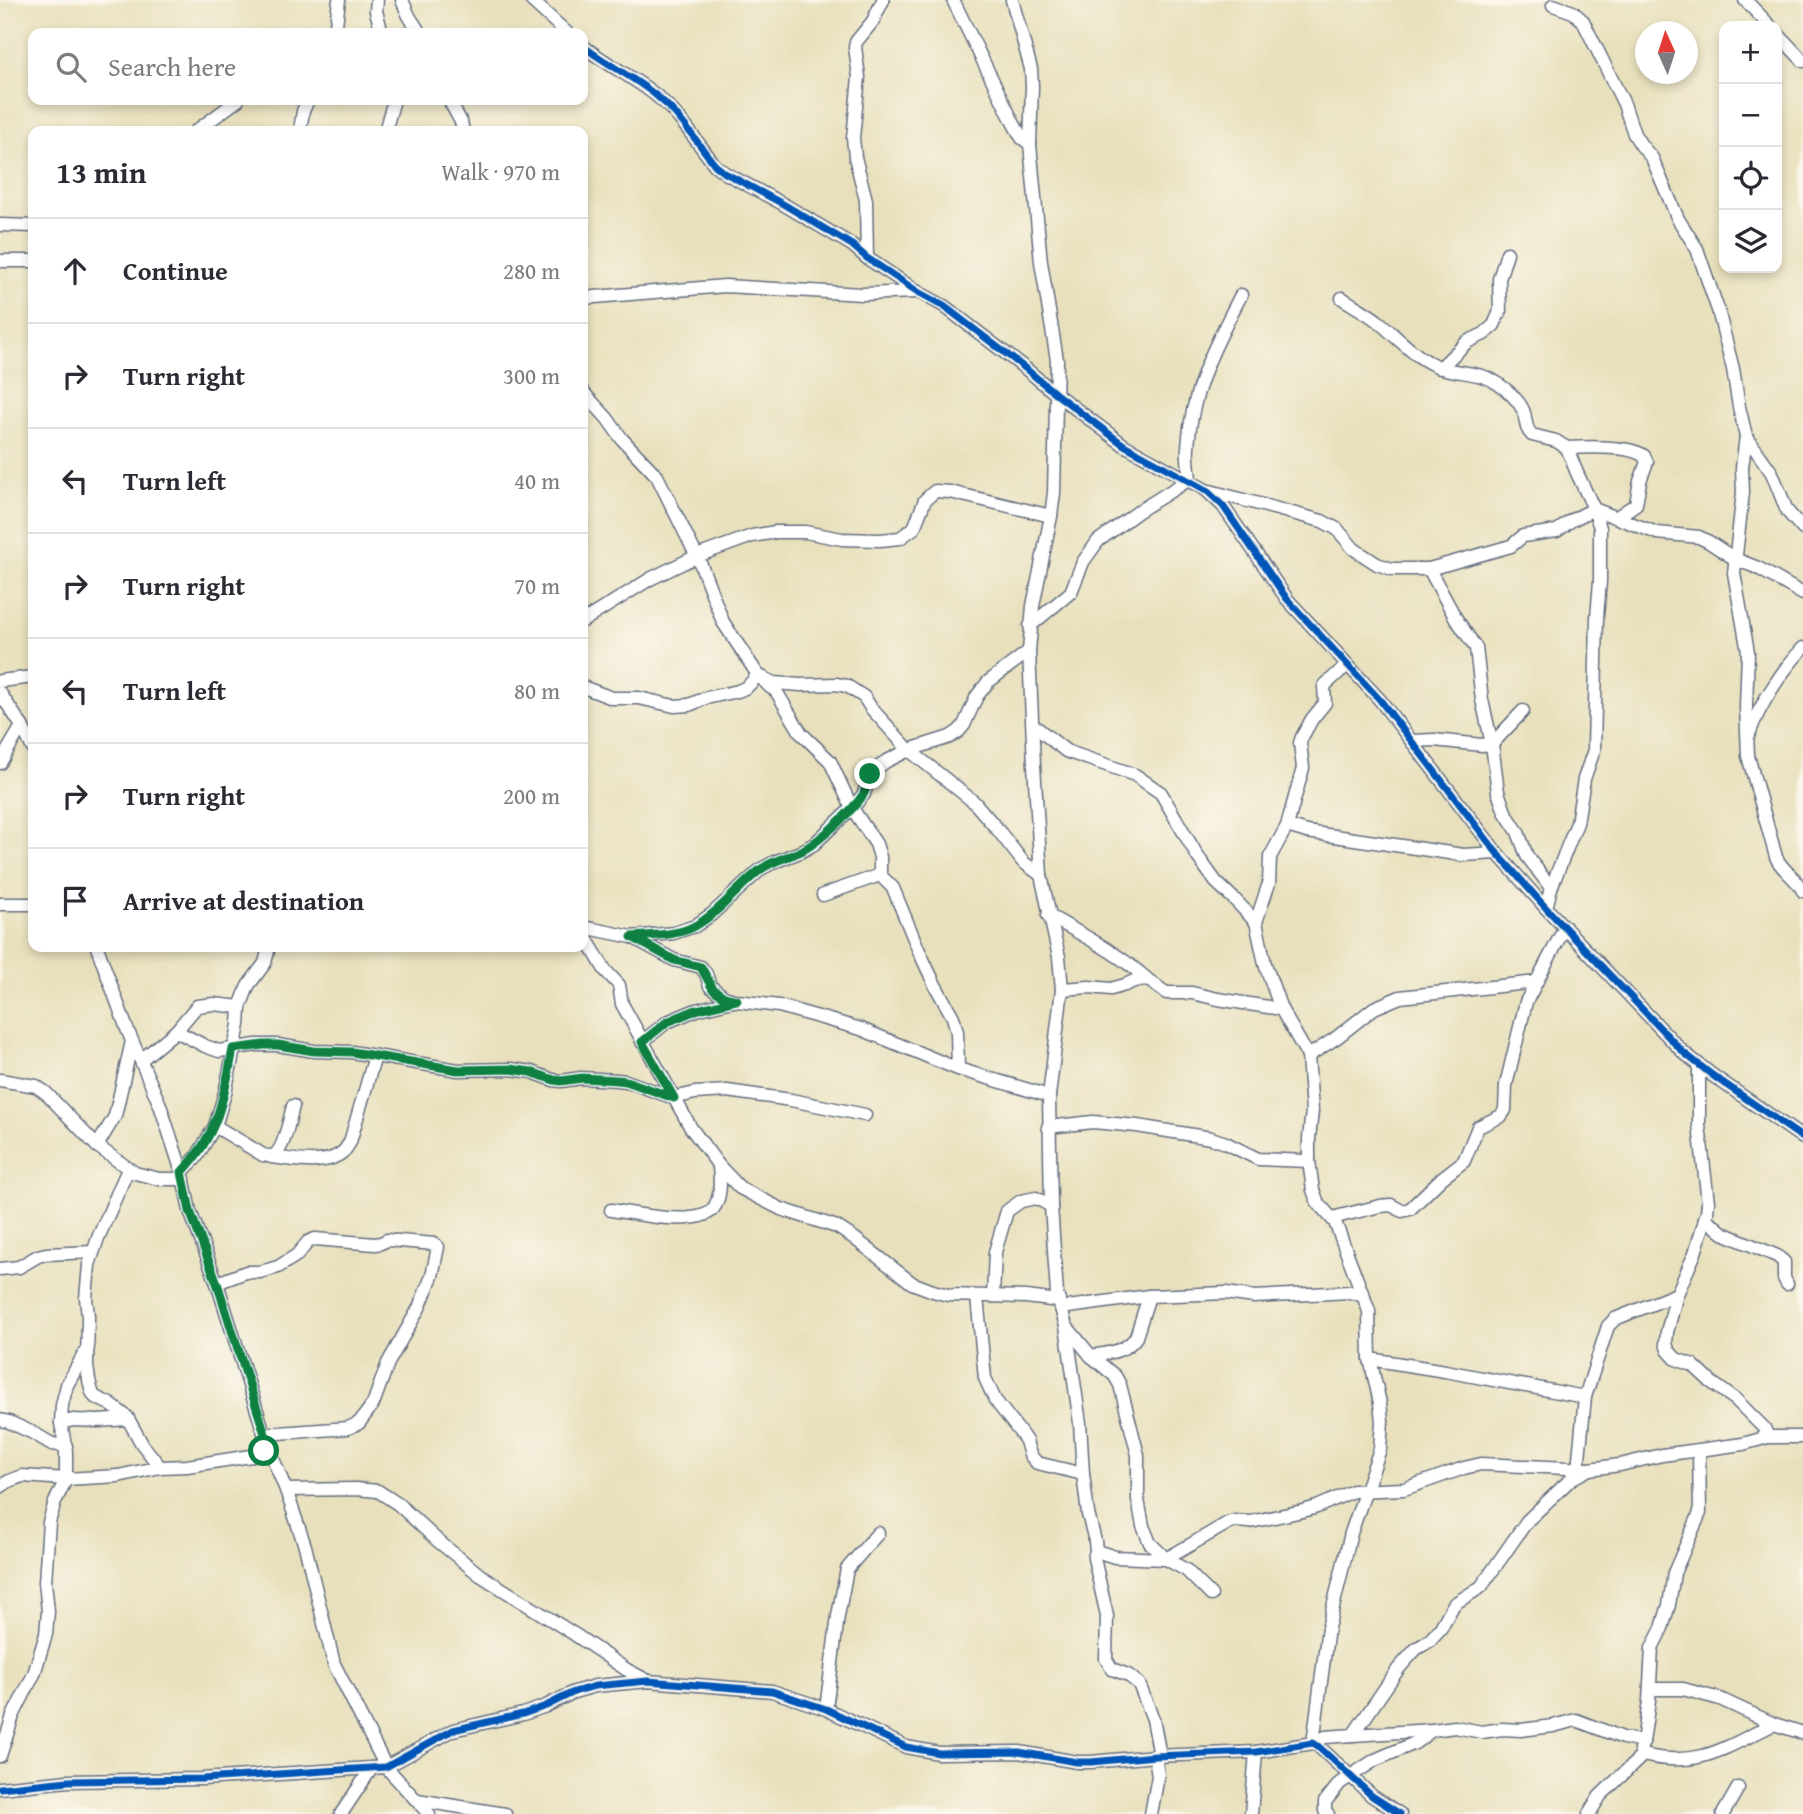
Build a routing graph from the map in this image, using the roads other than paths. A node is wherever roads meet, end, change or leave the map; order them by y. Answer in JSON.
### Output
{"nodes":[{"id":1,"x":339,"y":0,"type":"edge"},
{"id":2,"x":377,"y":0,"type":"edge"},
{"id":3,"x":402,"y":0,"type":"edge"},
{"id":4,"x":531,"y":0,"type":"edge"},
{"id":5,"x":883,"y":0,"type":"edge"},
{"id":6,"x":953,"y":0,"type":"edge"},
{"id":7,"x":1745,"y":0,"type":"edge"},
{"id":8,"x":1014,"y":2,"type":"edge"},
{"id":9,"x":1553,"y":5,"type":"dead end"},
{"id":10,"x":1765,"y":21,"type":"edge"},
{"id":11,"x":336,"y":28,"type":"edge"},
{"id":12,"x":381,"y":28,"type":"edge"},
{"id":13,"x":417,"y":28,"type":"edge"},
{"id":14,"x":562,"y":28,"type":"edge"},
{"id":15,"x":1782,"y":38,"type":"edge"},
{"id":16,"x":588,"y":50,"type":"edge"},
{"id":17,"x":1803,"y":61,"type":"edge"},
{"id":18,"x":231,"y":105,"type":"edge"},
{"id":19,"x":306,"y":105,"type":"edge"},
{"id":20,"x":393,"y":105,"type":"edge"},
{"id":21,"x":452,"y":105,"type":"edge"},
{"id":22,"x":203,"y":126,"type":"edge"},
{"id":23,"x":301,"y":126,"type":"edge"},
{"id":24,"x":386,"y":126,"type":"edge"},
{"id":25,"x":462,"y":126,"type":"edge"},
{"id":26,"x":1030,"y":144,"type":"junction"},
{"id":27,"x":0,"y":225,"type":"edge"},
{"id":28,"x":28,"y":226,"type":"edge"},
{"id":29,"x":1507,"y":253,"type":"dead end"},
{"id":30,"x":867,"y":258,"type":"junction"},
{"id":31,"x":0,"y":261,"type":"edge"},
{"id":32,"x":28,"y":261,"type":"edge"},
{"id":33,"x":918,"y":292,"type":"junction"},
{"id":34,"x":1241,"y":295,"type":"dead end"},
{"id":35,"x":588,"y":298,"type":"edge"},
{"id":36,"x":1342,"y":298,"type":"dead end"},
{"id":37,"x":1440,"y":368,"type":"junction"},
{"id":38,"x":1056,"y":394,"type":"junction"},
{"id":39,"x":588,"y":397,"type":"edge"},
{"id":40,"x":1746,"y":436,"type":"junction"},
{"id":41,"x":1567,"y":448,"type":"junction"},
{"id":42,"x":1190,"y":479,"type":"junction"},
{"id":43,"x":1206,"y":489,"type":"junction"},
{"id":44,"x":1594,"y":509,"type":"junction"},
{"id":45,"x":1051,"y":516,"type":"junction"},
{"id":46,"x":1617,"y":517,"type":"junction"},
{"id":47,"x":1803,"y":529,"type":"edge"},
{"id":48,"x":696,"y":556,"type":"junction"},
{"id":49,"x":1735,"y":559,"type":"junction"},
{"id":50,"x":1429,"y":569,"type":"junction"},
{"id":51,"x":1803,"y":594,"type":"edge"},
{"id":52,"x":588,"y":618,"type":"edge"},
{"id":53,"x":1030,"y":626,"type":"junction"},
{"id":54,"x":1803,"y":648,"type":"edge"},
{"id":55,"x":1029,"y":651,"type":"junction"},
{"id":56,"x":1347,"y":665,"type":"junction"},
{"id":57,"x":758,"y":674,"type":"junction"},
{"id":58,"x":28,"y":678,"type":"edge"},
{"id":59,"x":0,"y":681,"type":"edge"},
{"id":60,"x":588,"y":689,"type":"edge"},
{"id":61,"x":0,"y":693,"type":"edge"},
{"id":62,"x":1523,"y":711,"type":"dead end"},
{"id":63,"x":1033,"y":724,"type":"junction"},
{"id":64,"x":22,"y":726,"type":"junction"},
{"id":65,"x":1747,"y":737,"type":"junction"},
{"id":66,"x":28,"y":739,"type":"edge"},
{"id":67,"x":1412,"y":741,"type":"junction"},
{"id":68,"x":1492,"y":744,"type":"junction"},
{"id":69,"x":909,"y":750,"type":"junction"},
{"id":70,"x":0,"y":763,"type":"edge"},
{"id":71,"x":852,"y":808,"type":"junction"},
{"id":72,"x":1287,"y":826,"type":"junction"},
{"id":73,"x":1497,"y":853,"type":"junction"},
{"id":74,"x":880,"y":875,"type":"junction"},
{"id":75,"x":1041,"y":875,"type":"junction"},
{"id":76,"x":1551,"y":888,"type":"junction"},
{"id":77,"x":1803,"y":891,"type":"edge"},
{"id":78,"x":823,"y":895,"type":"dead end"},
{"id":79,"x":0,"y":904,"type":"edge"},
{"id":80,"x":28,"y":904,"type":"edge"},
{"id":81,"x":1546,"y":908,"type":"junction"},
{"id":82,"x":1048,"y":915,"type":"junction"},
{"id":83,"x":1256,"y":922,"type":"junction"},
{"id":84,"x":1565,"y":927,"type":"junction"},
{"id":85,"x":588,"y":928,"type":"edge"},
{"id":86,"x":632,"y":937,"type":"junction"},
{"id":87,"x":588,"y":941,"type":"edge"},
{"id":88,"x":102,"y":952,"type":"edge"},
{"id":89,"x":268,"y":952,"type":"edge"},
{"id":90,"x":1148,"y":980,"type":"junction"},
{"id":91,"x":1536,"y":982,"type":"junction"},
{"id":92,"x":1062,"y":989,"type":"junction"},
{"id":93,"x":737,"y":1000,"type":"junction"},
{"id":94,"x":240,"y":1007,"type":"junction"},
{"id":95,"x":1281,"y":1009,"type":"junction"},
{"id":96,"x":176,"y":1031,"type":"junction"},
{"id":97,"x":132,"y":1040,"type":"junction"},
{"id":98,"x":642,"y":1042,"type":"junction"},
{"id":99,"x":233,"y":1049,"type":"junction"},
{"id":100,"x":375,"y":1056,"type":"junction"},
{"id":101,"x":1308,"y":1056,"type":"junction"},
{"id":102,"x":141,"y":1060,"type":"junction"},
{"id":103,"x":1699,"y":1065,"type":"junction"},
{"id":104,"x":958,"y":1069,"type":"junction"},
{"id":105,"x":0,"y":1080,"type":"edge"},
{"id":106,"x":1049,"y":1096,"type":"junction"},
{"id":107,"x":674,"y":1098,"type":"junction"},
{"id":108,"x":293,"y":1106,"type":"dead end"},
{"id":109,"x":866,"y":1115,"type":"dead end"},
{"id":110,"x":215,"y":1126,"type":"junction"},
{"id":111,"x":1048,"y":1127,"type":"junction"},
{"id":112,"x":1803,"y":1138,"type":"edge"},
{"id":113,"x":97,"y":1146,"type":"junction"},
{"id":114,"x":271,"y":1157,"type":"junction"},
{"id":115,"x":1309,"y":1161,"type":"junction"},
{"id":116,"x":719,"y":1166,"type":"junction"},
{"id":117,"x":128,"y":1169,"type":"junction"},
{"id":118,"x":183,"y":1176,"type":"junction"},
{"id":119,"x":1051,"y":1206,"type":"junction"},
{"id":120,"x":611,"y":1210,"type":"dead end"},
{"id":121,"x":1332,"y":1218,"type":"junction"},
{"id":122,"x":1705,"y":1218,"type":"junction"},
{"id":123,"x":93,"y":1252,"type":"junction"},
{"id":124,"x":0,"y":1269,"type":"edge"},
{"id":125,"x":217,"y":1283,"type":"junction"},
{"id":126,"x":1787,"y":1284,"type":"dead end"},
{"id":127,"x":1677,"y":1294,"type":"junction"},
{"id":128,"x":993,"y":1296,"type":"junction"},
{"id":129,"x":1149,"y":1296,"type":"junction"},
{"id":130,"x":1364,"y":1296,"type":"junction"},
{"id":131,"x":977,"y":1297,"type":"junction"},
{"id":132,"x":1060,"y":1304,"type":"junction"},
{"id":133,"x":1066,"y":1326,"type":"junction"},
{"id":134,"x":88,"y":1347,"type":"junction"},
{"id":135,"x":1091,"y":1356,"type":"junction"},
{"id":136,"x":1370,"y":1359,"type":"junction"},
{"id":137,"x":1586,"y":1398,"type":"junction"},
{"id":138,"x":128,"y":1419,"type":"junction"},
{"id":139,"x":0,"y":1420,"type":"edge"},
{"id":140,"x":61,"y":1423,"type":"junction"},
{"id":141,"x":265,"y":1434,"type":"junction"},
{"id":142,"x":1768,"y":1437,"type":"junction"},
{"id":143,"x":1803,"y":1437,"type":"edge"},
{"id":144,"x":65,"y":1446,"type":"junction"},
{"id":145,"x":269,"y":1448,"type":"junction"},
{"id":146,"x":1699,"y":1450,"type":"junction"},
{"id":147,"x":160,"y":1467,"type":"junction"},
{"id":148,"x":1583,"y":1469,"type":"junction"},
{"id":149,"x":1083,"y":1474,"type":"junction"},
{"id":150,"x":66,"y":1479,"type":"junction"},
{"id":151,"x":0,"y":1487,"type":"edge"},
{"id":152,"x":286,"y":1490,"type":"junction"},
{"id":153,"x":1366,"y":1491,"type":"junction"},
{"id":154,"x":878,"y":1533,"type":"dead end"},
{"id":155,"x":1096,"y":1550,"type":"junction"},
{"id":156,"x":1166,"y":1559,"type":"junction"},
{"id":157,"x":1211,"y":1595,"type":"dead end"},
{"id":158,"x":648,"y":1681,"type":"junction"},
{"id":159,"x":1650,"y":1689,"type":"junction"},
{"id":160,"x":826,"y":1709,"type":"junction"},
{"id":161,"x":1774,"y":1724,"type":"junction"},
{"id":162,"x":1432,"y":1730,"type":"junction"},
{"id":163,"x":1803,"y":1733,"type":"edge"},
{"id":164,"x":1353,"y":1735,"type":"junction"},
{"id":165,"x":1312,"y":1743,"type":"junction"},
{"id":166,"x":1643,"y":1748,"type":"junction"},
{"id":167,"x":1256,"y":1752,"type":"junction"},
{"id":168,"x":0,"y":1756,"type":"edge"},
{"id":169,"x":1158,"y":1756,"type":"junction"},
{"id":170,"x":386,"y":1767,"type":"junction"},
{"id":171,"x":371,"y":1769,"type":"junction"},
{"id":172,"x":1351,"y":1777,"type":"junction"},
{"id":173,"x":0,"y":1788,"type":"edge"},
{"id":174,"x":1738,"y":1788,"type":"dead end"},
{"id":175,"x":417,"y":1800,"type":"junction"},
{"id":176,"x":341,"y":1814,"type":"edge"},
{"id":177,"x":429,"y":1814,"type":"edge"},
{"id":178,"x":505,"y":1814,"type":"edge"},
{"id":179,"x":1151,"y":1814,"type":"edge"},
{"id":180,"x":1251,"y":1814,"type":"edge"},
{"id":181,"x":1328,"y":1814,"type":"edge"},
{"id":182,"x":1400,"y":1814,"type":"edge"},
{"id":183,"x":1589,"y":1814,"type":"edge"},
{"id":184,"x":1723,"y":1814,"type":"edge"}],
"edges":[{"from":1,"to":11,"type":"street"},
{"from":2,"to":12,"type":"street"},
{"from":3,"to":13,"type":"street"},
{"from":4,"to":14,"type":"street"},
{"from":5,"to":30,"type":"street"},
{"from":6,"to":26,"type":"street"},
{"from":7,"to":10,"type":"street"},
{"from":8,"to":26,"type":"street"},
{"from":9,"to":40,"type":"street"},
{"from":15,"to":17,"type":"street"},
{"from":16,"to":30,"type":"street"},
{"from":18,"to":22,"type":"street"},
{"from":19,"to":23,"type":"street"},
{"from":20,"to":24,"type":"street"},
{"from":21,"to":25,"type":"street"},
{"from":26,"to":38,"type":"street"},
{"from":27,"to":28,"type":"street"},
{"from":29,"to":37,"type":"street"},
{"from":30,"to":33,"type":"street"},
{"from":31,"to":32,"type":"street"},
{"from":33,"to":35,"type":"street"},
{"from":33,"to":38,"type":"street"},
{"from":34,"to":42,"type":"street"},
{"from":36,"to":37,"type":"street"},
{"from":37,"to":41,"type":"street"},
{"from":38,"to":42,"type":"street"},
{"from":38,"to":45,"type":"street"},
{"from":39,"to":48,"type":"street"},
{"from":40,"to":47,"type":"street"},
{"from":40,"to":49,"type":"street"},
{"from":41,"to":44,"type":"street"},
{"from":41,"to":46,"type":"street"},
{"from":42,"to":43,"type":"street"},
{"from":42,"to":53,"type":"street"},
{"from":43,"to":50,"type":"street"},
{"from":43,"to":56,"type":"street"},
{"from":44,"to":46,"type":"street"},
{"from":44,"to":50,"type":"street"},
{"from":44,"to":76,"type":"street"},
{"from":45,"to":48,"type":"street"},
{"from":45,"to":53,"type":"street"},
{"from":46,"to":49,"type":"street"},
{"from":48,"to":52,"type":"street"},
{"from":48,"to":57,"type":"street"},
{"from":49,"to":51,"type":"street"},
{"from":49,"to":65,"type":"street"},
{"from":50,"to":68,"type":"street"},
{"from":53,"to":55,"type":"street"},
{"from":54,"to":65,"type":"street"},
{"from":55,"to":63,"type":"street"},
{"from":55,"to":69,"type":"street"},
{"from":56,"to":67,"type":"street"},
{"from":56,"to":72,"type":"street"},
{"from":57,"to":60,"type":"street"},
{"from":57,"to":69,"type":"street"},
{"from":57,"to":71,"type":"street"},
{"from":58,"to":59,"type":"street"},
{"from":61,"to":64,"type":"street"},
{"from":62,"to":68,"type":"street"},
{"from":63,"to":75,"type":"street"},
{"from":63,"to":83,"type":"street"},
{"from":64,"to":66,"type":"street"},
{"from":64,"to":70,"type":"street"},
{"from":65,"to":77,"type":"street"},
{"from":67,"to":68,"type":"street"},
{"from":67,"to":73,"type":"street"},
{"from":68,"to":76,"type":"street"},
{"from":69,"to":71,"type":"street"},
{"from":69,"to":75,"type":"street"},
{"from":71,"to":74,"type":"street"},
{"from":71,"to":86,"type":"street"},
{"from":72,"to":73,"type":"street"},
{"from":72,"to":83,"type":"street"},
{"from":73,"to":81,"type":"street"},
{"from":74,"to":78,"type":"street"},
{"from":74,"to":104,"type":"street"},
{"from":75,"to":82,"type":"street"},
{"from":76,"to":81,"type":"street"},
{"from":79,"to":80,"type":"street"},
{"from":81,"to":84,"type":"street"},
{"from":82,"to":90,"type":"street"},
{"from":82,"to":92,"type":"street"},
{"from":83,"to":95,"type":"street"},
{"from":84,"to":91,"type":"street"},
{"from":84,"to":103,"type":"street"},
{"from":85,"to":86,"type":"street"},
{"from":86,"to":93,"type":"street"},
{"from":87,"to":98,"type":"street"},
{"from":88,"to":97,"type":"street"},
{"from":89,"to":94,"type":"street"},
{"from":90,"to":92,"type":"street"},
{"from":90,"to":95,"type":"street"},
{"from":91,"to":101,"type":"street"},
{"from":91,"to":121,"type":"street"},
{"from":92,"to":106,"type":"street"},
{"from":93,"to":98,"type":"street"},
{"from":93,"to":104,"type":"street"},
{"from":94,"to":96,"type":"street"},
{"from":94,"to":99,"type":"street"},
{"from":95,"to":101,"type":"street"},
{"from":96,"to":99,"type":"street"},
{"from":96,"to":102,"type":"street"},
{"from":97,"to":102,"type":"street"},
{"from":97,"to":113,"type":"street"},
{"from":98,"to":107,"type":"street"},
{"from":99,"to":100,"type":"street"},
{"from":99,"to":110,"type":"street"},
{"from":100,"to":107,"type":"street"},
{"from":100,"to":114,"type":"street"},
{"from":101,"to":115,"type":"street"},
{"from":102,"to":118,"type":"street"},
{"from":103,"to":112,"type":"street"},
{"from":103,"to":122,"type":"street"},
{"from":104,"to":106,"type":"street"},
{"from":105,"to":113,"type":"street"},
{"from":106,"to":111,"type":"street"},
{"from":107,"to":109,"type":"street"},
{"from":107,"to":116,"type":"street"},
{"from":108,"to":114,"type":"street"},
{"from":110,"to":114,"type":"street"},
{"from":110,"to":118,"type":"street"},
{"from":111,"to":115,"type":"street"},
{"from":111,"to":119,"type":"street"},
{"from":113,"to":117,"type":"street"},
{"from":115,"to":121,"type":"street"},
{"from":116,"to":120,"type":"street"},
{"from":116,"to":131,"type":"street"},
{"from":117,"to":118,"type":"street"},
{"from":117,"to":123,"type":"street"},
{"from":118,"to":125,"type":"street"},
{"from":119,"to":128,"type":"street"},
{"from":119,"to":132,"type":"street"},
{"from":121,"to":130,"type":"street"},
{"from":122,"to":126,"type":"street"},
{"from":122,"to":127,"type":"street"},
{"from":123,"to":124,"type":"street"},
{"from":123,"to":134,"type":"street"},
{"from":125,"to":141,"type":"street"},
{"from":125,"to":141,"type":"street"},
{"from":127,"to":137,"type":"street"},
{"from":127,"to":142,"type":"street"},
{"from":128,"to":131,"type":"street"},
{"from":128,"to":132,"type":"street"},
{"from":129,"to":130,"type":"street"},
{"from":129,"to":132,"type":"street"},
{"from":129,"to":135,"type":"street"},
{"from":130,"to":136,"type":"street"},
{"from":131,"to":149,"type":"street"},
{"from":132,"to":133,"type":"street"},
{"from":133,"to":135,"type":"street"},
{"from":133,"to":149,"type":"street"},
{"from":134,"to":138,"type":"street"},
{"from":134,"to":140,"type":"street"},
{"from":135,"to":156,"type":"street"},
{"from":136,"to":137,"type":"street"},
{"from":136,"to":153,"type":"street"},
{"from":137,"to":148,"type":"street"},
{"from":138,"to":140,"type":"street"},
{"from":138,"to":147,"type":"street"},
{"from":139,"to":144,"type":"street"},
{"from":140,"to":144,"type":"street"},
{"from":141,"to":145,"type":"street"},
{"from":142,"to":143,"type":"street"},
{"from":142,"to":146,"type":"street"},
{"from":144,"to":150,"type":"street"},
{"from":145,"to":147,"type":"street"},
{"from":145,"to":152,"type":"street"},
{"from":146,"to":148,"type":"street"},
{"from":146,"to":159,"type":"street"},
{"from":147,"to":150,"type":"street"},
{"from":148,"to":153,"type":"street"},
{"from":148,"to":164,"type":"street"},
{"from":149,"to":155,"type":"street"},
{"from":150,"to":151,"type":"street"},
{"from":150,"to":168,"type":"street"},
{"from":152,"to":158,"type":"street"},
{"from":152,"to":170,"type":"street"},
{"from":153,"to":156,"type":"street"},
{"from":153,"to":165,"type":"street"},
{"from":154,"to":160,"type":"street"},
{"from":155,"to":156,"type":"street"},
{"from":155,"to":169,"type":"street"},
{"from":156,"to":157,"type":"street"},
{"from":158,"to":160,"type":"street"},
{"from":158,"to":170,"type":"street"},
{"from":159,"to":161,"type":"street"},
{"from":159,"to":166,"type":"street"},
{"from":160,"to":169,"type":"street"},
{"from":161,"to":163,"type":"street"},
{"from":161,"to":166,"type":"street"},
{"from":162,"to":164,"type":"street"},
{"from":162,"to":166,"type":"street"},
{"from":162,"to":172,"type":"street"},
{"from":164,"to":165,"type":"street"},
{"from":165,"to":167,"type":"street"},
{"from":165,"to":172,"type":"street"},
{"from":166,"to":183,"type":"street"},
{"from":167,"to":169,"type":"street"},
{"from":167,"to":180,"type":"street"},
{"from":169,"to":179,"type":"street"},
{"from":170,"to":171,"type":"street"},
{"from":170,"to":175,"type":"street"},
{"from":171,"to":173,"type":"street"},
{"from":171,"to":176,"type":"street"},
{"from":172,"to":181,"type":"street"},
{"from":172,"to":182,"type":"street"},
{"from":174,"to":184,"type":"street"},
{"from":175,"to":177,"type":"street"},
{"from":175,"to":178,"type":"street"}]}
